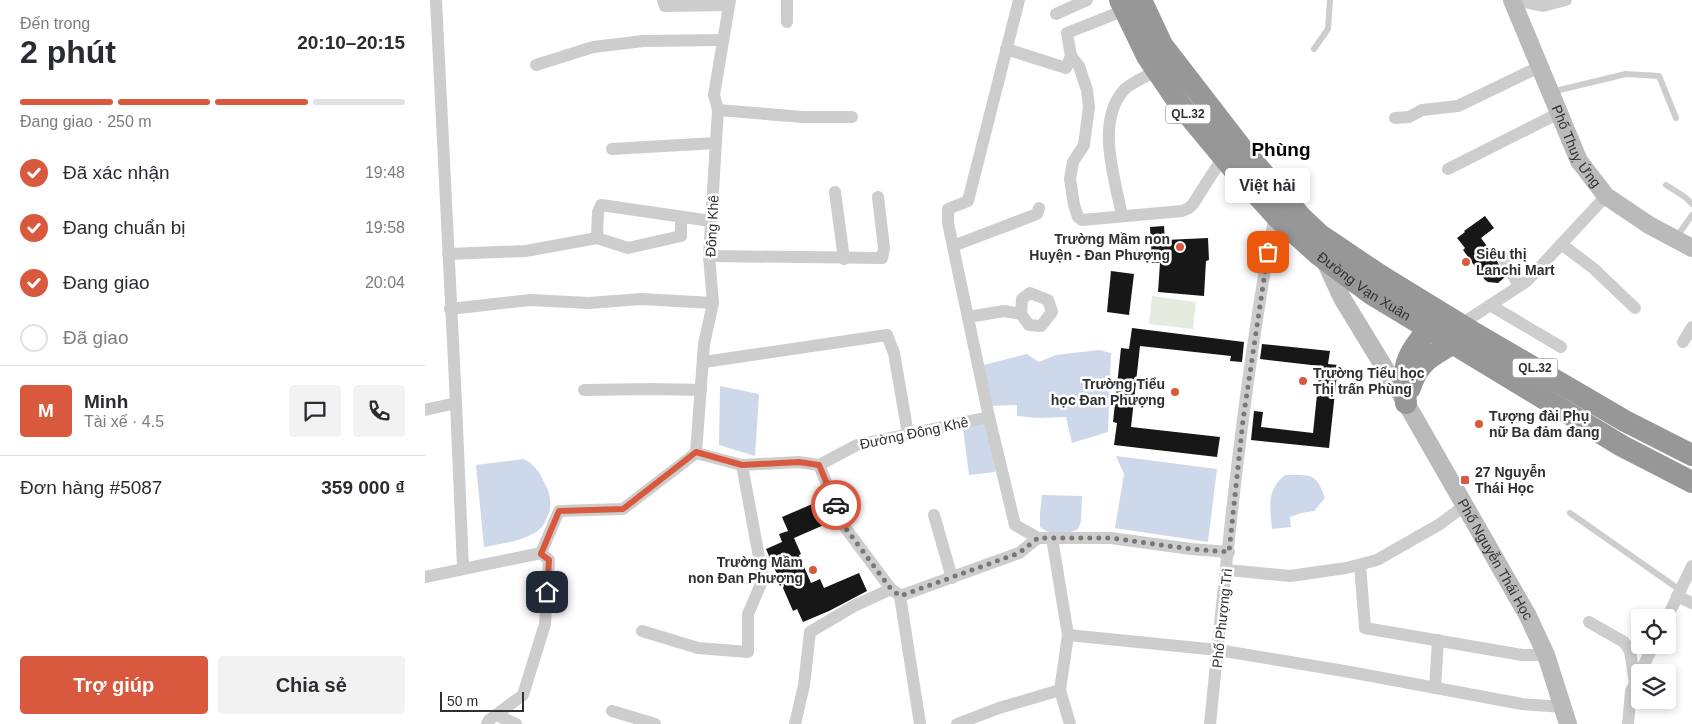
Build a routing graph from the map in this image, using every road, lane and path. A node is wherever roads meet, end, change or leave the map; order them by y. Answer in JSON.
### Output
{"nodes":[{"id":1,"x":436,"y":0,"type":"edge"},
{"id":2,"x":663,"y":0,"type":"edge"},
{"id":3,"x":787,"y":0,"type":"edge"},
{"id":4,"x":1019,"y":0,"type":"edge"},
{"id":5,"x":1087,"y":0,"type":"edge"},
{"id":6,"x":1330,"y":0,"type":"edge"},
{"id":7,"x":1512,"y":0,"type":"edge"},
{"id":8,"x":1517,"y":0,"type":"edge"},
{"id":9,"x":1566,"y":0,"type":"edge"},
{"id":10,"x":729,"y":2,"type":"edge"},
{"id":11,"x":1129,"y":3,"type":"edge"},
{"id":12,"x":1056,"y":14,"type":"dead end"},
{"id":13,"x":787,"y":22,"type":"dead end"},
{"id":14,"x":723,"y":40,"type":"junction"},
{"id":15,"x":1006,"y":49,"type":"junction"},
{"id":16,"x":1314,"y":49,"type":"dead end"},
{"id":17,"x":1071,"y":56,"type":"junction"},
{"id":18,"x":536,"y":65,"type":"dead end"},
{"id":19,"x":1539,"y":67,"type":"junction"},
{"id":20,"x":1157,"y":70,"type":"junction"},
{"id":21,"x":1550,"y":92,"type":"junction"},
{"id":22,"x":718,"y":110,"type":"junction"},
{"id":23,"x":1559,"y":114,"type":"junction"},
{"id":24,"x":852,"y":117,"type":"dead end"},
{"id":25,"x":1395,"y":118,"type":"dead end"},
{"id":26,"x":1676,"y":118,"type":"dead end"},
{"id":27,"x":716,"y":143,"type":"junction"},
{"id":28,"x":612,"y":149,"type":"dead end"},
{"id":29,"x":1223,"y":157,"type":"junction"},
{"id":30,"x":1448,"y":169,"type":"dead end"},
{"id":31,"x":1666,"y":185,"type":"dead end"},
{"id":32,"x":835,"y":192,"type":"dead end"},
{"id":33,"x":1606,"y":196,"type":"junction"},
{"id":34,"x":879,"y":197,"type":"dead end"},
{"id":35,"x":1692,"y":204,"type":"edge"},
{"id":36,"x":1039,"y":208,"type":"dead end"},
{"id":37,"x":1121,"y":211,"type":"dead end"},
{"id":38,"x":1275,"y":214,"type":"junction"},
{"id":39,"x":1692,"y":215,"type":"edge"},
{"id":40,"x":681,"y":217,"type":"junction"},
{"id":41,"x":711,"y":221,"type":"junction"},
{"id":42,"x":597,"y":238,"type":"junction"},
{"id":43,"x":1675,"y":239,"type":"junction"},
{"id":44,"x":1561,"y":244,"type":"junction"},
{"id":45,"x":953,"y":246,"type":"junction"},
{"id":46,"x":1692,"y":248,"type":"edge"},
{"id":47,"x":448,"y":254,"type":"junction"},
{"id":48,"x":709,"y":256,"type":"junction"},
{"id":49,"x":844,"y":258,"type":"junction"},
{"id":50,"x":1503,"y":258,"type":"dead end"},
{"id":51,"x":1337,"y":267,"type":"junction"},
{"id":52,"x":1519,"y":286,"type":"junction"},
{"id":53,"x":713,"y":303,"type":"junction"},
{"id":54,"x":1490,"y":305,"type":"junction"},
{"id":55,"x":1635,"y":308,"type":"dead end"},
{"id":56,"x":450,"y":309,"type":"junction"},
{"id":57,"x":1021,"y":314,"type":"dead end"},
{"id":58,"x":968,"y":317,"type":"junction"},
{"id":59,"x":1692,"y":327,"type":"edge"},
{"id":60,"x":1429,"y":328,"type":"junction"},
{"id":61,"x":1457,"y":334,"type":"junction"},
{"id":62,"x":1683,"y":342,"type":"dead end"},
{"id":63,"x":1561,"y":347,"type":"dead end"},
{"id":64,"x":704,"y":362,"type":"junction"},
{"id":65,"x":585,"y":390,"type":"dead end"},
{"id":66,"x":701,"y":390,"type":"junction"},
{"id":67,"x":456,"y":403,"type":"junction"},
{"id":68,"x":1406,"y":403,"type":"junction"},
{"id":69,"x":425,"y":410,"type":"edge"},
{"id":70,"x":989,"y":417,"type":"junction"},
{"id":71,"x":908,"y":434,"type":"junction"},
{"id":72,"x":696,"y":452,"type":"junction"},
{"id":73,"x":1692,"y":455,"type":"edge"},
{"id":74,"x":742,"y":465,"type":"junction"},
{"id":75,"x":819,"y":465,"type":"junction"},
{"id":76,"x":1692,"y":482,"type":"edge"},
{"id":77,"x":1464,"y":506,"type":"junction"},
{"id":78,"x":1570,"y":513,"type":"dead end"},
{"id":79,"x":934,"y":515,"type":"dead end"},
{"id":80,"x":1038,"y":538,"type":"junction"},
{"id":81,"x":1051,"y":538,"type":"junction"},
{"id":82,"x":1229,"y":552,"type":"junction"},
{"id":83,"x":541,"y":554,"type":"junction"},
{"id":84,"x":1360,"y":564,"type":"junction"},
{"id":85,"x":1692,"y":566,"type":"edge"},
{"id":86,"x":463,"y":568,"type":"junction"},
{"id":87,"x":1227,"y":570,"type":"junction"},
{"id":88,"x":425,"y":577,"type":"edge"},
{"id":89,"x":952,"y":578,"type":"junction"},
{"id":90,"x":896,"y":593,"type":"junction"},
{"id":91,"x":1679,"y":593,"type":"junction"},
{"id":92,"x":1692,"y":603,"type":"edge"},
{"id":93,"x":1671,"y":609,"type":"edge"},
{"id":94,"x":1589,"y":622,"type":"dead end"},
{"id":95,"x":642,"y":630,"type":"dead end"},
{"id":96,"x":1068,"y":635,"type":"junction"},
{"id":97,"x":1438,"y":640,"type":"junction"},
{"id":98,"x":1218,"y":650,"type":"junction"},
{"id":99,"x":1547,"y":655,"type":"junction"},
{"id":100,"x":1635,"y":664,"type":"edge"},
{"id":101,"x":1435,"y":688,"type":"junction"},
{"id":102,"x":1060,"y":690,"type":"junction"},
{"id":103,"x":1631,"y":691,"type":"edge"},
{"id":104,"x":612,"y":711,"type":"dead end"},
{"id":105,"x":1563,"y":717,"type":"edge"},
{"id":106,"x":491,"y":720,"type":"edge"},
{"id":107,"x":516,"y":724,"type":"edge"},
{"id":108,"x":655,"y":724,"type":"edge"},
{"id":109,"x":795,"y":724,"type":"edge"},
{"id":110,"x":920,"y":724,"type":"edge"},
{"id":111,"x":957,"y":724,"type":"edge"},
{"id":112,"x":1070,"y":724,"type":"edge"},
{"id":113,"x":1210,"y":724,"type":"edge"},
{"id":114,"x":1628,"y":724,"type":"edge"}],
"edges":[{"from":1,"to":47,"type":"street"},
{"from":2,"to":10,"type":"street"},
{"from":3,"to":13,"type":"street"},
{"from":4,"to":15,"type":"street"},
{"from":5,"to":12,"type":"street"},
{"from":6,"to":16,"type":"lane"},
{"from":7,"to":19,"type":"main road","name":"Phố Thuỵ Ứng"},
{"from":8,"to":9,"type":"street"},
{"from":10,"to":14,"type":"street","name":"Đông Khê"},
{"from":11,"to":17,"type":"street"},
{"from":11,"to":20,"type":"highway","name":"Đường Vạn Xuân","number":"QL.32"},
{"from":11,"to":51,"type":"highway","name":"Đường Vạn Xuân","number":"QL.32"},
{"from":14,"to":18,"type":"street"},
{"from":14,"to":22,"type":"street","name":"Đông Khê"},
{"from":15,"to":17,"type":"street"},
{"from":15,"to":45,"type":"street"},
{"from":17,"to":29,"type":"street"},
{"from":19,"to":21,"type":"main road","name":"Phố Thuỵ Ứng"},
{"from":19,"to":25,"type":"street"},
{"from":20,"to":29,"type":"highway","name":"Đường Vạn Xuân","number":"QL.32"},
{"from":20,"to":37,"type":"street"},
{"from":21,"to":23,"type":"main road","name":"Phố Thuỵ Ứng"},
{"from":21,"to":26,"type":"lane"},
{"from":22,"to":24,"type":"street"},
{"from":22,"to":27,"type":"street","name":"Đông Khê"},
{"from":23,"to":30,"type":"street"},
{"from":23,"to":33,"type":"main road","name":"Phố Thuỵ Ứng"},
{"from":27,"to":28,"type":"street"},
{"from":27,"to":41,"type":"street","name":"Đông Khê"},
{"from":29,"to":38,"type":"highway","name":"Đường Vạn Xuân","number":"QL.32"},
{"from":31,"to":35,"type":"lane"},
{"from":32,"to":49,"type":"street"},
{"from":33,"to":43,"type":"main road","name":"Phố Thuỵ Ứng"},
{"from":33,"to":44,"type":"street"},
{"from":34,"to":49,"type":"street"},
{"from":36,"to":45,"type":"street"},
{"from":38,"to":51,"type":"highway","name":"Đường Vạn Xuân","number":"QL.32"},
{"from":38,"to":82,"type":"street","name":"Phố Phượng Trì"},
{"from":39,"to":43,"type":"lane"},
{"from":40,"to":41,"type":"street"},
{"from":40,"to":42,"type":"street"},
{"from":40,"to":42,"type":"street"},
{"from":41,"to":48,"type":"street","name":"Đông Khê"},
{"from":42,"to":47,"type":"street"},
{"from":43,"to":46,"type":"main road","name":"Phố Thuỵ Ứng"},
{"from":44,"to":52,"type":"street"},
{"from":44,"to":55,"type":"street"},
{"from":45,"to":58,"type":"street"},
{"from":47,"to":56,"type":"street"},
{"from":48,"to":49,"type":"street"},
{"from":48,"to":53,"type":"street","name":"Đông Khê"},
{"from":50,"to":52,"type":"street"},
{"from":51,"to":60,"type":"highway","name":"Đường Vạn Xuân","number":"QL.32"},
{"from":51,"to":61,"type":"highway","name":"Đường Vạn Xuân","number":"QL.32"},
{"from":51,"to":68,"type":"main road","name":"Phố Nguyễn Thái Học","number":"QL.32"},
{"from":52,"to":54,"type":"street"},
{"from":53,"to":56,"type":"street"},
{"from":53,"to":64,"type":"street","name":"Đông Khê"},
{"from":54,"to":61,"type":"street"},
{"from":54,"to":63,"type":"street"},
{"from":56,"to":67,"type":"street"},
{"from":57,"to":58,"type":"street"},
{"from":58,"to":70,"type":"street"},
{"from":59,"to":62,"type":"street"},
{"from":60,"to":61,"type":"highway","name":"Đường Vạn Xuân","number":"QL.32"},
{"from":60,"to":68,"type":"highway"},
{"from":61,"to":68,"type":"highway"},
{"from":61,"to":73,"type":"highway","name":"Đường Vạn Xuân","number":"QL.32"},
{"from":61,"to":76,"type":"highway","name":"Đường Vạn Xuân","number":"QL.32"},
{"from":64,"to":66,"type":"street","name":"Đông Khê"},
{"from":64,"to":71,"type":"street"},
{"from":65,"to":66,"type":"street"},
{"from":66,"to":72,"type":"street","name":"Đông Khê"},
{"from":67,"to":69,"type":"street"},
{"from":67,"to":86,"type":"street"},
{"from":68,"to":77,"type":"main road","name":"Phố Nguyễn Thái Học","number":"QL.32"},
{"from":70,"to":71,"type":"street","name":"Đường Đông Khê"},
{"from":70,"to":80,"type":"street"},
{"from":71,"to":75,"type":"street","name":"Đường Đông Khê"},
{"from":72,"to":74,"type":"street"},
{"from":72,"to":83,"type":"street"},
{"from":74,"to":75,"type":"street"},
{"from":74,"to":95,"type":"street"},
{"from":75,"to":90,"type":"street"},
{"from":77,"to":84,"type":"street"},
{"from":77,"to":99,"type":"main road","name":"Phố Nguyễn Thái Học","number":"QL.32"},
{"from":78,"to":91,"type":"lane"},
{"from":79,"to":89,"type":"street"},
{"from":80,"to":81,"type":"street"},
{"from":80,"to":89,"type":"street"},
{"from":81,"to":82,"type":"street"},
{"from":81,"to":96,"type":"street"},
{"from":82,"to":87,"type":"street","name":"Phố Phượng Trì"},
{"from":83,"to":86,"type":"street"},
{"from":83,"to":106,"type":"street"},
{"from":84,"to":87,"type":"street"},
{"from":84,"to":97,"type":"street"},
{"from":85,"to":91,"type":"street"},
{"from":86,"to":88,"type":"street"},
{"from":87,"to":98,"type":"street","name":"Phố Phượng Trì"},
{"from":89,"to":90,"type":"street"},
{"from":90,"to":109,"type":"street"},
{"from":90,"to":110,"type":"street"},
{"from":91,"to":92,"type":"street"},
{"from":91,"to":93,"type":"street"},
{"from":94,"to":100,"type":"street"},
{"from":96,"to":98,"type":"street"},
{"from":96,"to":102,"type":"street"},
{"from":97,"to":99,"type":"street"},
{"from":97,"to":101,"type":"street"},
{"from":98,"to":101,"type":"street"},
{"from":98,"to":113,"type":"street","name":"Phố Phượng Trì"},
{"from":99,"to":105,"type":"main road","name":"Phố Nguyễn Thái Học","number":"QL.32"},
{"from":101,"to":105,"type":"street"},
{"from":102,"to":111,"type":"street"},
{"from":102,"to":112,"type":"street"},
{"from":103,"to":114,"type":"street"},
{"from":104,"to":108,"type":"street"},
{"from":106,"to":107,"type":"street"}]}
